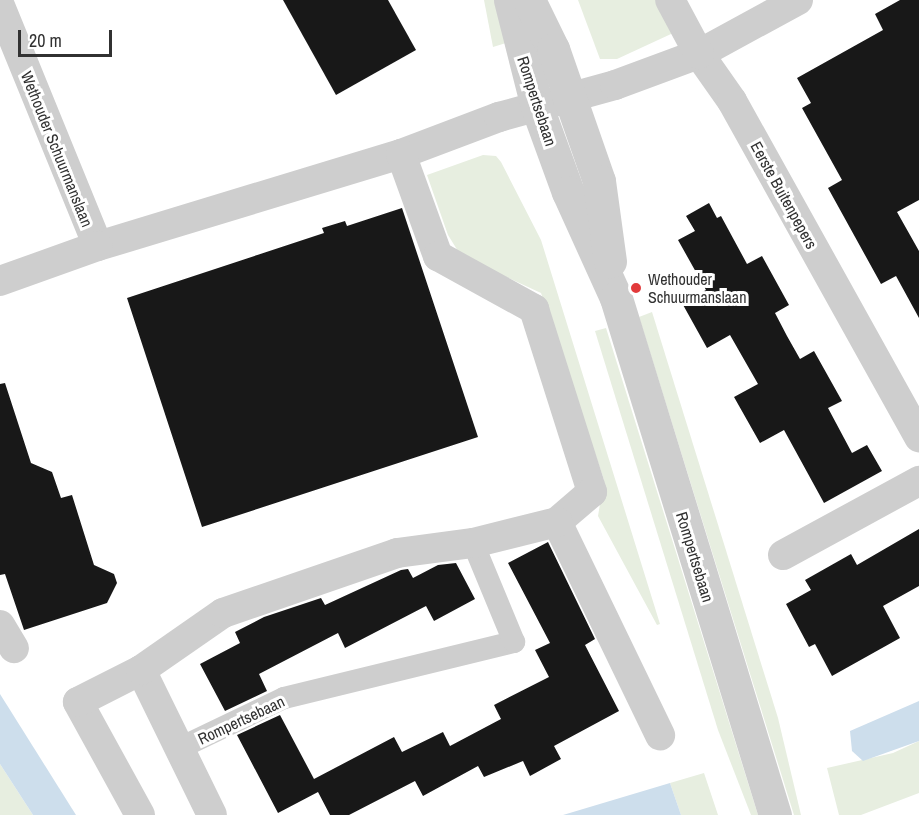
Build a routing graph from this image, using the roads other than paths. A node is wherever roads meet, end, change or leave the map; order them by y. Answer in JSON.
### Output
{"nodes":[{"id":1,"x":510,"y":0,"type":"edge"},
{"id":2,"x":529,"y":0,"type":"edge"},
{"id":3,"x":670,"y":0,"type":"edge"},
{"id":4,"x":798,"y":0,"type":"edge"},
{"id":5,"x":0,"y":6,"type":"edge"},
{"id":6,"x":8,"y":54,"type":"edge"},
{"id":7,"x":699,"y":54,"type":"junction"},
{"id":8,"x":553,"y":102,"type":"junction"},
{"id":9,"x":401,"y":154,"type":"junction"},
{"id":10,"x":98,"y":246,"type":"junction"},
{"id":11,"x":0,"y":281,"type":"edge"},
{"id":12,"x":919,"y":436,"type":"edge"},
{"id":13,"x":919,"y":481,"type":"edge"},
{"id":14,"x":557,"y":522,"type":"junction"},
{"id":15,"x":473,"y":543,"type":"junction"},
{"id":16,"x":783,"y":555,"type":"dead end"},
{"id":17,"x":141,"y":670,"type":"junction"},
{"id":18,"x":660,"y":735,"type":"dead end"},
{"id":19,"x":180,"y":748,"type":"junction"},
{"id":20,"x":140,"y":815,"type":"edge"},
{"id":21,"x":212,"y":815,"type":"edge"},
{"id":22,"x":775,"y":815,"type":"edge"}],
"edges":[{"from":1,"to":8,"type":"street","name":"Rompertsebaan"},
{"from":2,"to":8,"type":"street","name":"Rompertsebaan"},
{"from":3,"to":7,"type":"street","name":"Eerste Buitenpepers"},
{"from":4,"to":7,"type":"street"},
{"from":5,"to":6,"type":"street","name":"Wethouder Schuurmanslaan"},
{"from":6,"to":10,"type":"street","name":"Wethouder Schuurmanslaan"},
{"from":7,"to":8,"type":"street","name":"Rompertsebaan"},
{"from":7,"to":12,"type":"street","name":"Eerste Buitenpepers"},
{"from":8,"to":9,"type":"street","name":"Wethouder Schuurmanslaan"},
{"from":8,"to":22,"type":"street","name":"Rompertsebaan"},
{"from":9,"to":10,"type":"street","name":"Wethouder Schuurmanslaan"},
{"from":9,"to":14,"type":"street"},
{"from":10,"to":11,"type":"street","name":"Wethouder Schuurmanslaan"},
{"from":13,"to":16,"type":"street"},
{"from":14,"to":15,"type":"street"},
{"from":14,"to":18,"type":"street"},
{"from":15,"to":17,"type":"street"},
{"from":15,"to":19,"type":"street","name":"Rompertsebaan"},
{"from":17,"to":19,"type":"street","name":"Rompertsebaan"},
{"from":17,"to":20,"type":"street"},
{"from":19,"to":21,"type":"street","name":"Rompertsebaan"}]}
